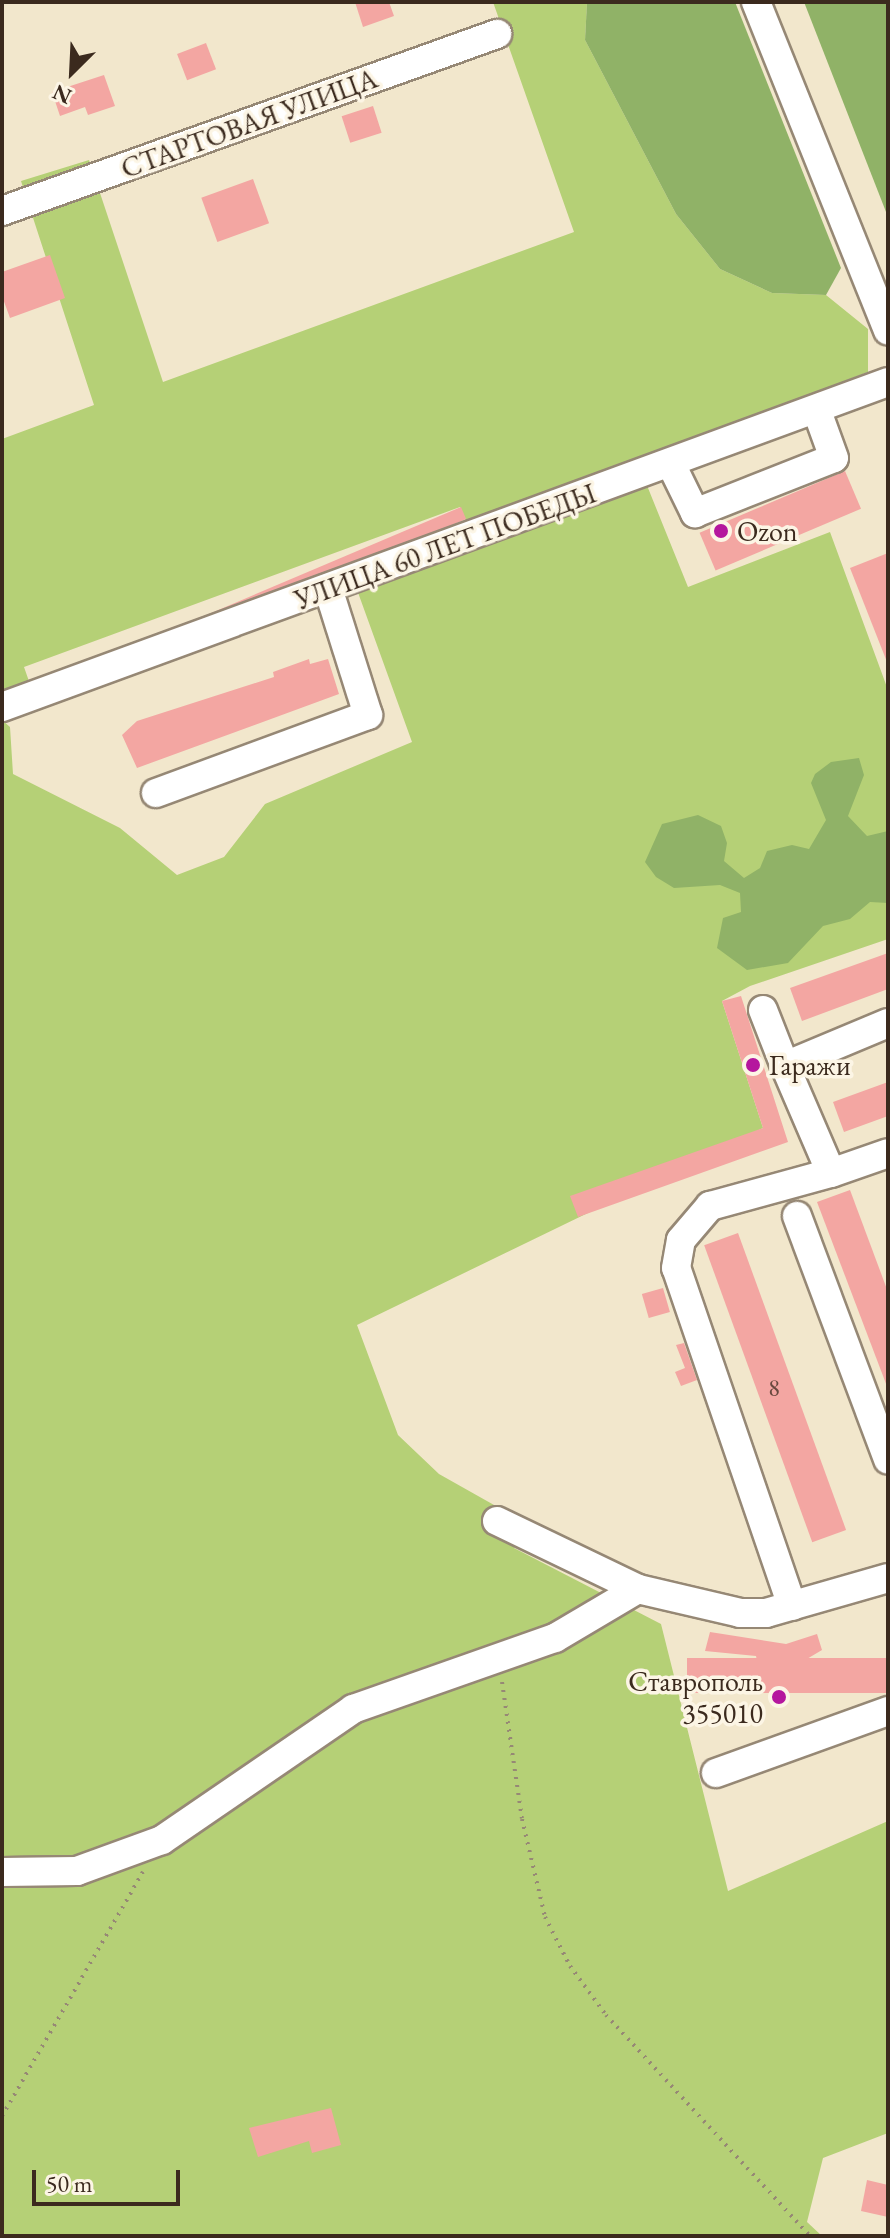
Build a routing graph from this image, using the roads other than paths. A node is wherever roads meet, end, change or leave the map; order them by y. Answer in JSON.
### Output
{"nodes":[{"id":1,"x":756,"y":2,"type":"edge"},
{"id":2,"x":497,"y":34,"type":"dead end"},
{"id":3,"x":2,"y":211,"type":"edge"},
{"id":4,"x":888,"y":330,"type":"edge"},
{"id":5,"x":888,"y":382,"type":"edge"},
{"id":6,"x":817,"y":411,"type":"junction"},
{"id":7,"x":671,"y":464,"type":"junction"},
{"id":8,"x":328,"y":588,"type":"junction"},
{"id":9,"x":2,"y":707,"type":"edge"},
{"id":10,"x":156,"y":793,"type":"dead end"},
{"id":11,"x":763,"y":1010,"type":"dead end"},
{"id":12,"x":888,"y":1023,"type":"edge"},
{"id":13,"x":785,"y":1066,"type":"junction"},
{"id":14,"x":888,"y":1153,"type":"edge"},
{"id":15,"x":831,"y":1173,"type":"junction"},
{"id":16,"x":797,"y":1216,"type":"dead end"},
{"id":17,"x":888,"y":1460,"type":"edge"},
{"id":18,"x":497,"y":1521,"type":"dead end"},
{"id":19,"x":888,"y":1578,"type":"edge"},
{"id":20,"x":638,"y":1589,"type":"junction"},
{"id":21,"x":792,"y":1606,"type":"junction"},
{"id":22,"x":888,"y":1711,"type":"edge"},
{"id":23,"x":716,"y":1773,"type":"dead end"},
{"id":24,"x":2,"y":1872,"type":"edge"}],
"edges":[{"from":1,"to":4,"type":"street"},
{"from":2,"to":3,"type":"street","name":"СТАРТОВАЯ УЛИЦА"},
{"from":5,"to":6,"type":"street","name":"УЛИЦА 60 ЛЕТ ПОБЕДЫ"},
{"from":6,"to":7,"type":"street","name":"УЛИЦА 60 ЛЕТ ПОБЕДЫ"},
{"from":6,"to":7,"type":"street"},
{"from":7,"to":8,"type":"street","name":"УЛИЦА 60 ЛЕТ ПОБЕДЫ"},
{"from":8,"to":9,"type":"street","name":"УЛИЦА 60 ЛЕТ ПОБЕДЫ"},
{"from":8,"to":10,"type":"street"},
{"from":11,"to":13,"type":"street"},
{"from":12,"to":13,"type":"street"},
{"from":13,"to":15,"type":"street"},
{"from":14,"to":15,"type":"street"},
{"from":15,"to":21,"type":"street"},
{"from":16,"to":17,"type":"street"},
{"from":18,"to":20,"type":"street"},
{"from":19,"to":21,"type":"street"},
{"from":20,"to":21,"type":"street"},
{"from":20,"to":24,"type":"street"},
{"from":22,"to":23,"type":"street"}]}
